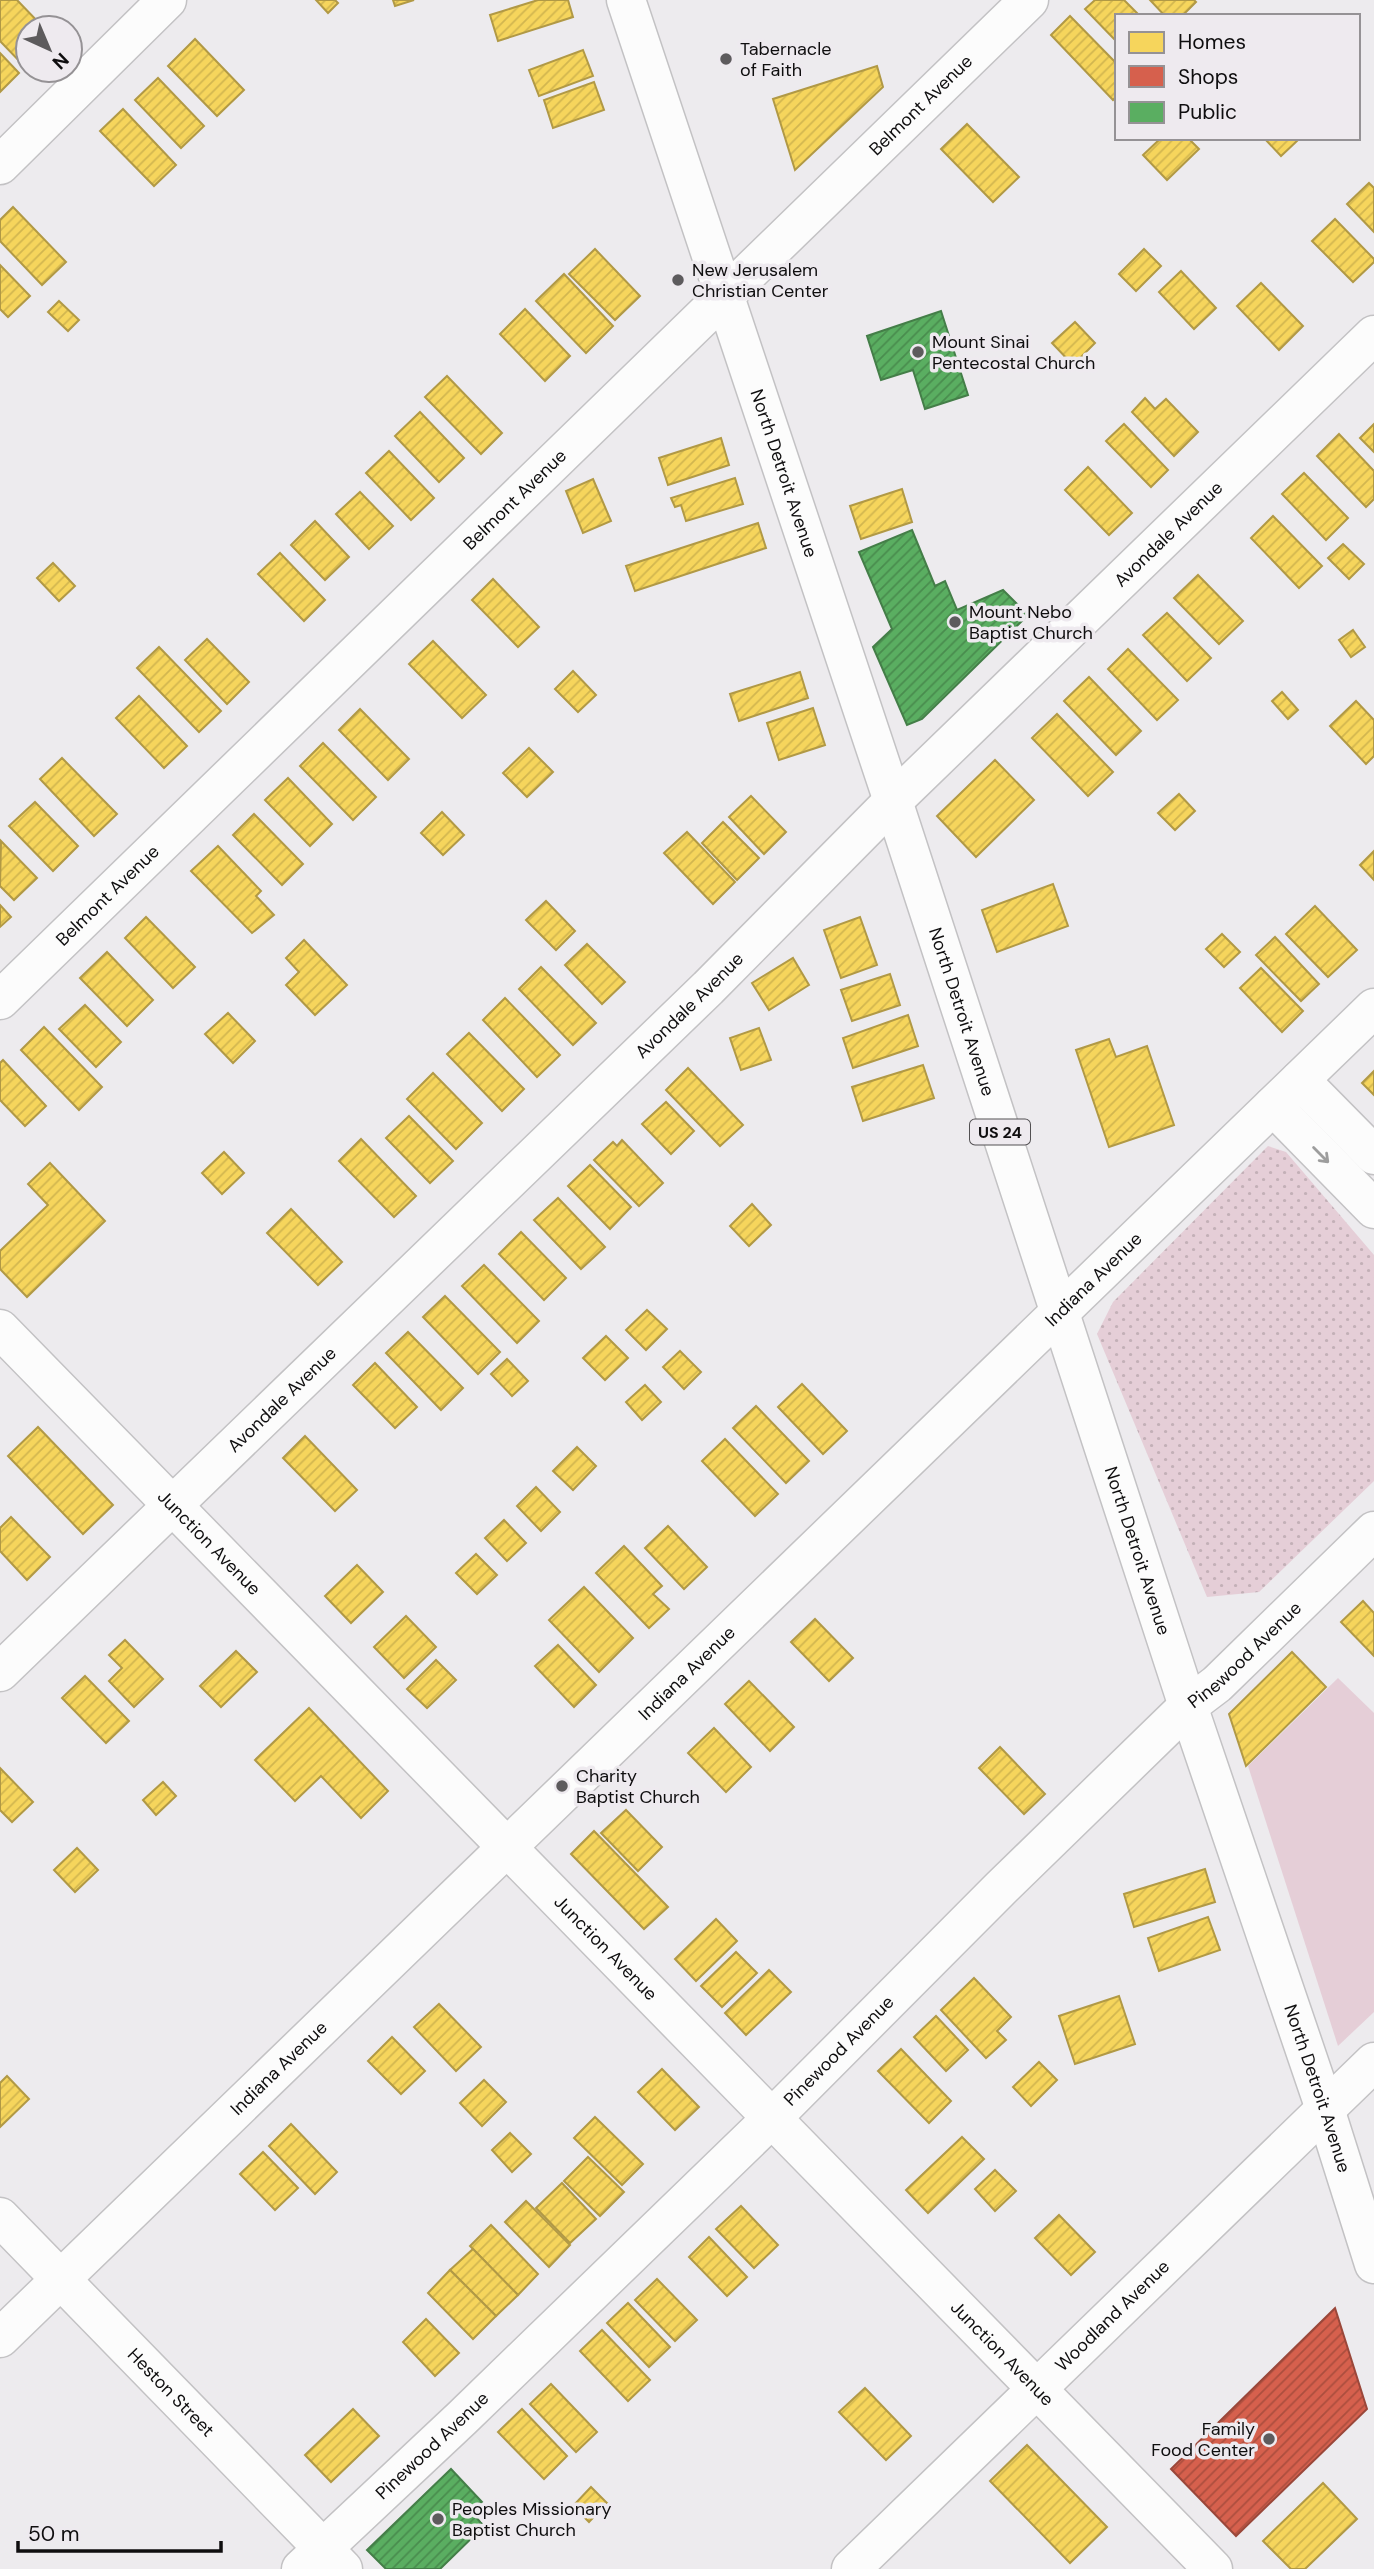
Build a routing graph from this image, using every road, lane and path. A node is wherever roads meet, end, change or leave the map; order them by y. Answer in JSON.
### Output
{"nodes":[{"id":1,"x":167,"y":0,"type":"edge"},
{"id":2,"x":626,"y":0,"type":"edge"},
{"id":3,"x":1029,"y":0,"type":"edge"},
{"id":4,"x":0,"y":165,"type":"edge"},
{"id":5,"x":725,"y":295,"type":"junction"},
{"id":6,"x":1374,"y":335,"type":"edge"},
{"id":7,"x":893,"y":801,"type":"junction"},
{"id":8,"x":0,"y":1000,"type":"edge"},
{"id":9,"x":1374,"y":1008,"type":"edge"},
{"id":10,"x":1300,"y":1080,"type":"junction"},
{"id":11,"x":1273,"y":1106,"type":"junction"},
{"id":12,"x":1374,"y":1155,"type":"edge"},
{"id":13,"x":1374,"y":1209,"type":"edge"},
{"id":14,"x":1059,"y":1314,"type":"junction"},
{"id":15,"x":0,"y":1329,"type":"edge"},
{"id":16,"x":172,"y":1504,"type":"junction"},
{"id":17,"x":1374,"y":1531,"type":"edge"},
{"id":18,"x":0,"y":1672,"type":"edge"},
{"id":19,"x":1188,"y":1706,"type":"junction"},
{"id":20,"x":508,"y":1848,"type":"junction"},
{"id":21,"x":1374,"y":2062,"type":"edge"},
{"id":22,"x":1325,"y":2109,"type":"junction"},
{"id":23,"x":772,"y":2119,"type":"junction"},
{"id":24,"x":0,"y":2217,"type":"edge"},
{"id":25,"x":1374,"y":2264,"type":"edge"},
{"id":26,"x":61,"y":2279,"type":"junction"},
{"id":27,"x":0,"y":2338,"type":"edge"},
{"id":28,"x":1037,"y":2389,"type":"junction"},
{"id":29,"x":322,"y":2562,"type":"edge"},
{"id":30,"x":851,"y":2569,"type":"edge"},
{"id":31,"x":1213,"y":2569,"type":"edge"}],
"edges":[{"from":1,"to":4,"type":"street"},
{"from":2,"to":5,"type":"street","name":"North Detroit Avenue","number":"US 24"},
{"from":3,"to":5,"type":"street","name":"Belmont Avenue"},
{"from":5,"to":7,"type":"street","name":"North Detroit Avenue","number":"US 24"},
{"from":5,"to":8,"type":"street","name":"Belmont Avenue"},
{"from":6,"to":7,"type":"street","name":"Avondale Avenue"},
{"from":7,"to":14,"type":"street","name":"North Detroit Avenue","number":"US 24"},
{"from":7,"to":16,"type":"street","name":"Avondale Avenue"},
{"from":9,"to":10,"type":"street","name":"Indiana Avenue"},
{"from":10,"to":11,"type":"street","name":"Indiana Avenue"},
{"from":10,"to":12,"type":"street"},
{"from":11,"to":13,"type":"street","one_way":true},
{"from":11,"to":14,"type":"street","name":"Indiana Avenue"},
{"from":14,"to":19,"type":"street","name":"North Detroit Avenue","number":"US 24"},
{"from":14,"to":20,"type":"street","name":"Indiana Avenue"},
{"from":15,"to":16,"type":"street","name":"Junction Avenue"},
{"from":16,"to":18,"type":"street","name":"Avondale Avenue"},
{"from":16,"to":20,"type":"street","name":"Junction Avenue"},
{"from":17,"to":19,"type":"street","name":"Pinewood Avenue"},
{"from":19,"to":22,"type":"street","name":"North Detroit Avenue","number":"US 24"},
{"from":19,"to":23,"type":"street","name":"Pinewood Avenue"},
{"from":20,"to":23,"type":"street","name":"Junction Avenue"},
{"from":20,"to":26,"type":"street","name":"Indiana Avenue"},
{"from":21,"to":22,"type":"street","name":"Woodland Avenue"},
{"from":22,"to":25,"type":"street","name":"North Detroit Avenue","number":"US 24"},
{"from":22,"to":28,"type":"street","name":"Woodland Avenue"},
{"from":23,"to":28,"type":"street","name":"Junction Avenue"},
{"from":23,"to":29,"type":"street","name":"Pinewood Avenue"},
{"from":24,"to":26,"type":"street","name":"Heston Street"},
{"from":26,"to":27,"type":"street","name":"Indiana Avenue"},
{"from":26,"to":29,"type":"street","name":"Heston Street"},
{"from":28,"to":30,"type":"street","name":"Woodland Avenue"},
{"from":28,"to":31,"type":"street","name":"Junction Avenue"}]}
